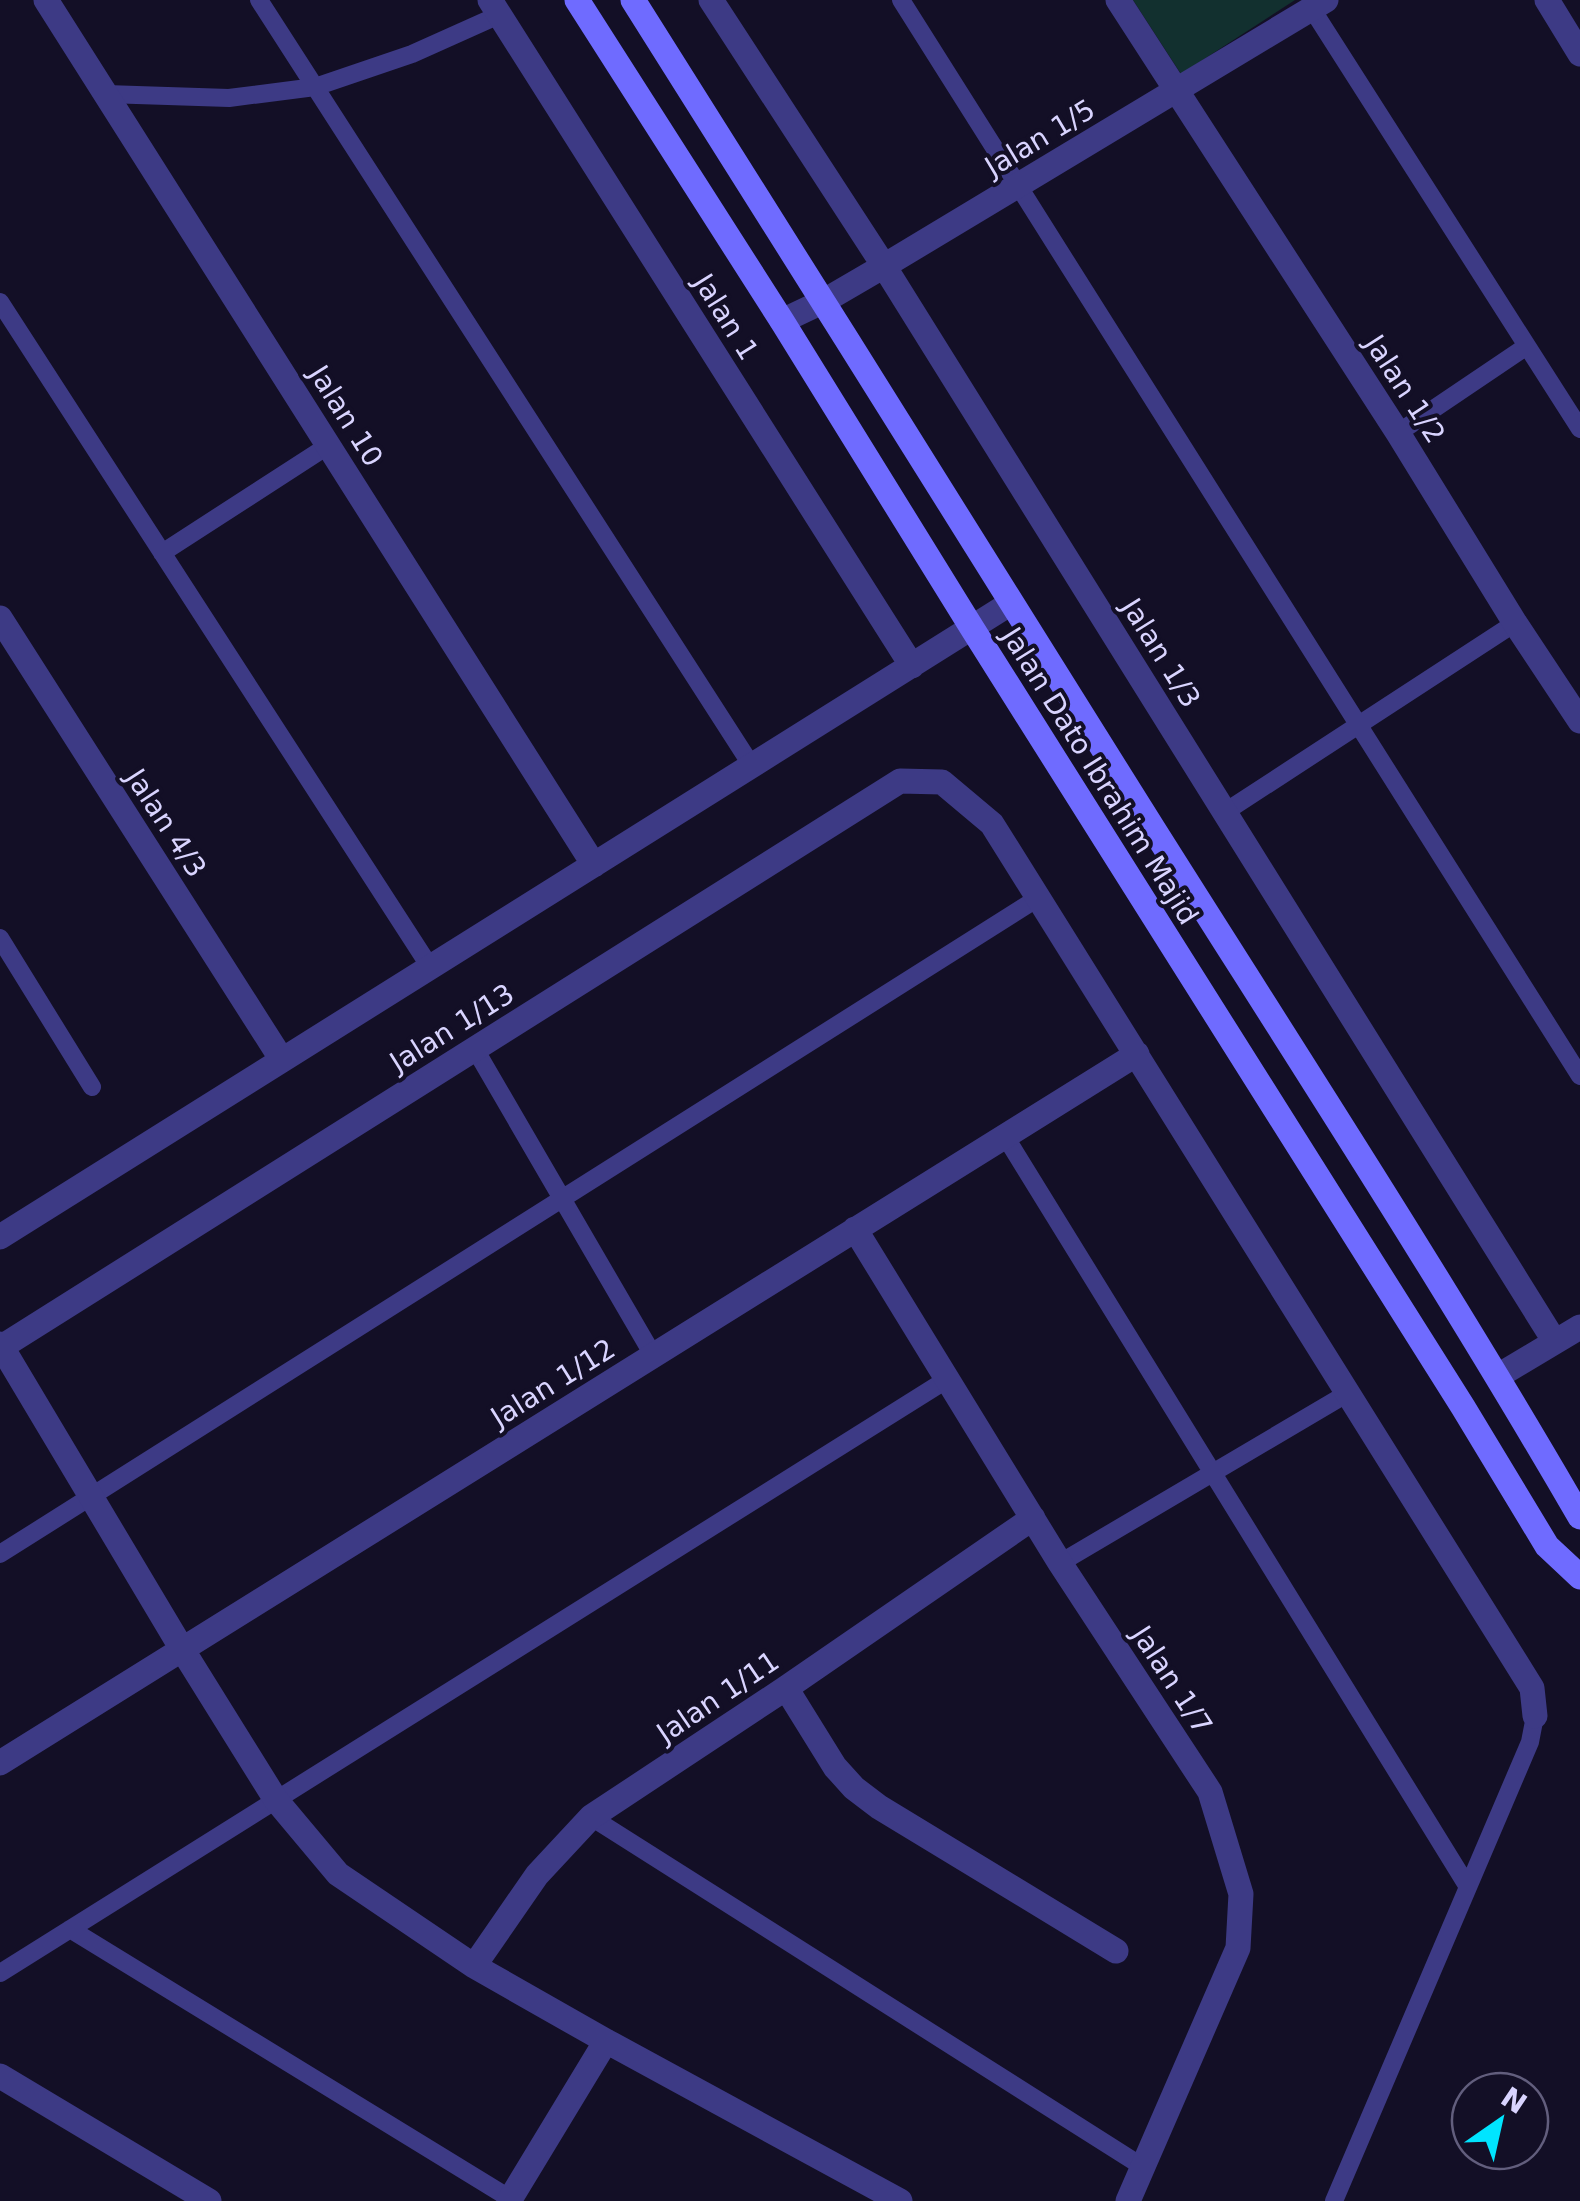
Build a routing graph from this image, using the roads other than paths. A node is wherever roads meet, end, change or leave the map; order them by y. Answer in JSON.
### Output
{"nodes":[{"id":1,"x":46,"y":0,"type":"edge"},
{"id":2,"x":259,"y":0,"type":"edge"},
{"id":3,"x":578,"y":0,"type":"edge"},
{"id":4,"x":632,"y":0,"type":"edge"},
{"id":5,"x":711,"y":0,"type":"edge"},
{"id":6,"x":901,"y":0,"type":"edge"},
{"id":7,"x":1118,"y":0,"type":"edge"},
{"id":8,"x":1547,"y":0,"type":"edge"},
{"id":9,"x":1319,"y":4,"type":"edge"},
{"id":10,"x":495,"y":7,"type":"edge"},
{"id":11,"x":1580,"y":54,"type":"edge"},
{"id":12,"x":315,"y":87,"type":"junction"},
{"id":13,"x":1176,"y":90,"type":"junction"},
{"id":14,"x":106,"y":94,"type":"junction"},
{"id":15,"x":1018,"y":186,"type":"junction"},
{"id":16,"x":884,"y":266,"type":"junction"},
{"id":17,"x":824,"y":300,"type":"junction"},
{"id":18,"x":0,"y":302,"type":"edge"},
{"id":19,"x":782,"y":321,"type":"junction"},
{"id":20,"x":1528,"y":346,"type":"junction"},
{"id":21,"x":1580,"y":430,"type":"edge"},
{"id":22,"x":1398,"y":433,"type":"junction"},
{"id":23,"x":328,"y":446,"type":"junction"},
{"id":24,"x":162,"y":553,"type":"junction"},
{"id":25,"x":1011,"y":603,"type":"junction"},
{"id":26,"x":0,"y":618,"type":"edge"},
{"id":27,"x":1515,"y":623,"type":"junction"},
{"id":28,"x":972,"y":628,"type":"junction"},
{"id":29,"x":912,"y":666,"type":"junction"},
{"id":30,"x":1580,"y":721,"type":"edge"},
{"id":31,"x":1359,"y":726,"type":"junction"},
{"id":32,"x":752,"y":766,"type":"junction"},
{"id":33,"x":1226,"y":812,"type":"junction"},
{"id":34,"x":594,"y":865,"type":"junction"},
{"id":35,"x":1038,"y":898,"type":"junction"},
{"id":36,"x":0,"y":938,"type":"edge"},
{"id":37,"x":430,"y":968,"type":"junction"},
{"id":38,"x":474,"y":1049,"type":"junction"},
{"id":39,"x":1137,"y":1054,"type":"junction"},
{"id":40,"x":282,"y":1060,"type":"junction"},
{"id":41,"x":1580,"y":1076,"type":"edge"},
{"id":42,"x":92,"y":1087,"type":"dead end"},
{"id":43,"x":1005,"y":1136,"type":"junction"},
{"id":44,"x":562,"y":1199,"type":"junction"},
{"id":45,"x":855,"y":1230,"type":"junction"},
{"id":46,"x":0,"y":1237,"type":"edge"},
{"id":47,"x":1580,"y":1326,"type":"edge"},
{"id":48,"x":1555,"y":1342,"type":"junction"},
{"id":49,"x":0,"y":1346,"type":"edge"},
{"id":50,"x":654,"y":1355,"type":"junction"},
{"id":51,"x":1498,"y":1376,"type":"junction"},
{"id":52,"x":946,"y":1380,"type":"junction"},
{"id":53,"x":1348,"y":1393,"type":"junction"},
{"id":54,"x":1213,"y":1473,"type":"junction"},
{"id":55,"x":92,"y":1496,"type":"junction"},
{"id":56,"x":1580,"y":1517,"type":"edge"},
{"id":57,"x":1032,"y":1518,"type":"junction"},
{"id":58,"x":0,"y":1554,"type":"edge"},
{"id":59,"x":1060,"y":1563,"type":"junction"},
{"id":60,"x":1580,"y":1576,"type":"edge"},
{"id":61,"x":182,"y":1649,"type":"junction"},
{"id":62,"x":786,"y":1688,"type":"junction"},
{"id":63,"x":1535,"y":1716,"type":"joint"},
{"id":64,"x":0,"y":1762,"type":"edge"},
{"id":65,"x":276,"y":1800,"type":"junction"},
{"id":66,"x":591,"y":1817,"type":"junction"},
{"id":67,"x":1468,"y":1888,"type":"junction"},
{"id":68,"x":70,"y":1929,"type":"junction"},
{"id":69,"x":1116,"y":1951,"type":"dead end"},
{"id":70,"x":474,"y":1966,"type":"junction"},
{"id":71,"x":0,"y":1974,"type":"edge"},
{"id":72,"x":606,"y":2041,"type":"junction"},
{"id":73,"x":0,"y":2076,"type":"edge"},
{"id":74,"x":1143,"y":2167,"type":"junction"},
{"id":75,"x":511,"y":2200,"type":"edge"},
{"id":76,"x":209,"y":2201,"type":"edge"},
{"id":77,"x":900,"y":2201,"type":"edge"},
{"id":78,"x":1128,"y":2201,"type":"edge"},
{"id":79,"x":1334,"y":2201,"type":"edge"}],
"edges":[{"from":1,"to":14,"type":"street","name":"Jalan 10"},
{"from":2,"to":12,"type":"lane"},
{"from":3,"to":19,"type":"street","name":"Jalan Dato Ibrahim Majid"},
{"from":4,"to":17,"type":"street","name":"Jalan Dato Ibrahim Majid"},
{"from":5,"to":16,"type":"street","name":"Jalan 1/3"},
{"from":6,"to":15,"type":"lane"},
{"from":7,"to":13,"type":"street","name":"Jalan 1/2"},
{"from":8,"to":11,"type":"street"},
{"from":9,"to":13,"type":"street","name":"Jalan 1/5"},
{"from":9,"to":20,"type":"lane"},
{"from":10,"to":12,"type":"lane"},
{"from":10,"to":29,"type":"street","name":"Jalan 1"},
{"from":12,"to":14,"type":"lane"},
{"from":12,"to":32,"type":"lane"},
{"from":13,"to":15,"type":"street","name":"Jalan 1/5"},
{"from":13,"to":22,"type":"street","name":"Jalan 1/2"},
{"from":14,"to":23,"type":"street","name":"Jalan 10"},
{"from":15,"to":16,"type":"street","name":"Jalan 1/5"},
{"from":15,"to":31,"type":"lane"},
{"from":16,"to":17,"type":"street","name":"Jalan 1/5"},
{"from":16,"to":33,"type":"street","name":"Jalan 1/3"},
{"from":17,"to":19,"type":"street","name":"Jalan 1/5"},
{"from":17,"to":25,"type":"street","name":"Jalan Dato Ibrahim Majid"},
{"from":18,"to":24,"type":"lane"},
{"from":19,"to":28,"type":"street","name":"Jalan Dato Ibrahim Majid"},
{"from":20,"to":21,"type":"lane"},
{"from":20,"to":22,"type":"lane"},
{"from":22,"to":27,"type":"street","name":"Jalan 1/2"},
{"from":23,"to":24,"type":"lane"},
{"from":23,"to":34,"type":"street","name":"Jalan 10"},
{"from":24,"to":37,"type":"lane"},
{"from":25,"to":28,"type":"street"},
{"from":25,"to":51,"type":"street","name":"Jalan Dato Ibrahim Majid"},
{"from":26,"to":40,"type":"street","name":"Jalan 4/3"},
{"from":27,"to":30,"type":"street","name":"Jalan 1/2"},
{"from":27,"to":31,"type":"lane"},
{"from":28,"to":29,"type":"street"},
{"from":28,"to":60,"type":"street","name":"Jalan Dato Ibrahim Majid"},
{"from":29,"to":32,"type":"street"},
{"from":31,"to":33,"type":"lane"},
{"from":31,"to":41,"type":"lane"},
{"from":32,"to":34,"type":"street"},
{"from":33,"to":48,"type":"street","name":"Jalan 1/3"},
{"from":34,"to":37,"type":"street"},
{"from":35,"to":38,"type":"street","name":"Jalan 1/13"},
{"from":35,"to":39,"type":"street"},
{"from":35,"to":44,"type":"lane"},
{"from":36,"to":42,"type":"lane"},
{"from":37,"to":40,"type":"street"},
{"from":38,"to":44,"type":"lane"},
{"from":38,"to":49,"type":"street","name":"Jalan 1/13"},
{"from":39,"to":43,"type":"street","name":"Jalan 1/12"},
{"from":39,"to":53,"type":"street"},
{"from":40,"to":46,"type":"street"},
{"from":43,"to":45,"type":"street","name":"Jalan 1/12"},
{"from":43,"to":54,"type":"lane"},
{"from":44,"to":50,"type":"lane"},
{"from":44,"to":55,"type":"lane"},
{"from":45,"to":50,"type":"street","name":"Jalan 1/12"},
{"from":45,"to":52,"type":"street","name":"Jalan 1/7"},
{"from":47,"to":48,"type":"street"},
{"from":48,"to":51,"type":"street"},
{"from":49,"to":55,"type":"street"},
{"from":50,"to":61,"type":"street","name":"Jalan 1/12"},
{"from":51,"to":56,"type":"street","name":"Jalan Dato Ibrahim Majid"},
{"from":52,"to":57,"type":"street","name":"Jalan 1/7"},
{"from":52,"to":65,"type":"lane"},
{"from":53,"to":54,"type":"lane"},
{"from":53,"to":63,"type":"street"},
{"from":54,"to":59,"type":"lane"},
{"from":54,"to":67,"type":"lane"},
{"from":55,"to":58,"type":"lane"},
{"from":55,"to":61,"type":"street"},
{"from":57,"to":59,"type":"street","name":"Jalan 1/7"},
{"from":57,"to":62,"type":"street","name":"Jalan 1/11"},
{"from":59,"to":74,"type":"street","name":"Jalan 1/7"},
{"from":61,"to":64,"type":"street","name":"Jalan 1/12"},
{"from":61,"to":65,"type":"street"},
{"from":62,"to":66,"type":"street","name":"Jalan 1/11"},
{"from":62,"to":69,"type":"street"},
{"from":63,"to":67,"type":"lane"},
{"from":65,"to":68,"type":"lane"},
{"from":65,"to":70,"type":"street"},
{"from":66,"to":70,"type":"street","name":"Jalan 1/11"},
{"from":66,"to":74,"type":"lane"},
{"from":67,"to":79,"type":"lane"},
{"from":68,"to":71,"type":"lane"},
{"from":68,"to":75,"type":"lane"},
{"from":70,"to":72,"type":"street"},
{"from":72,"to":75,"type":"street"},
{"from":72,"to":77,"type":"street"},
{"from":73,"to":76,"type":"street"},
{"from":74,"to":78,"type":"street","name":"Jalan 1/7"}]}
